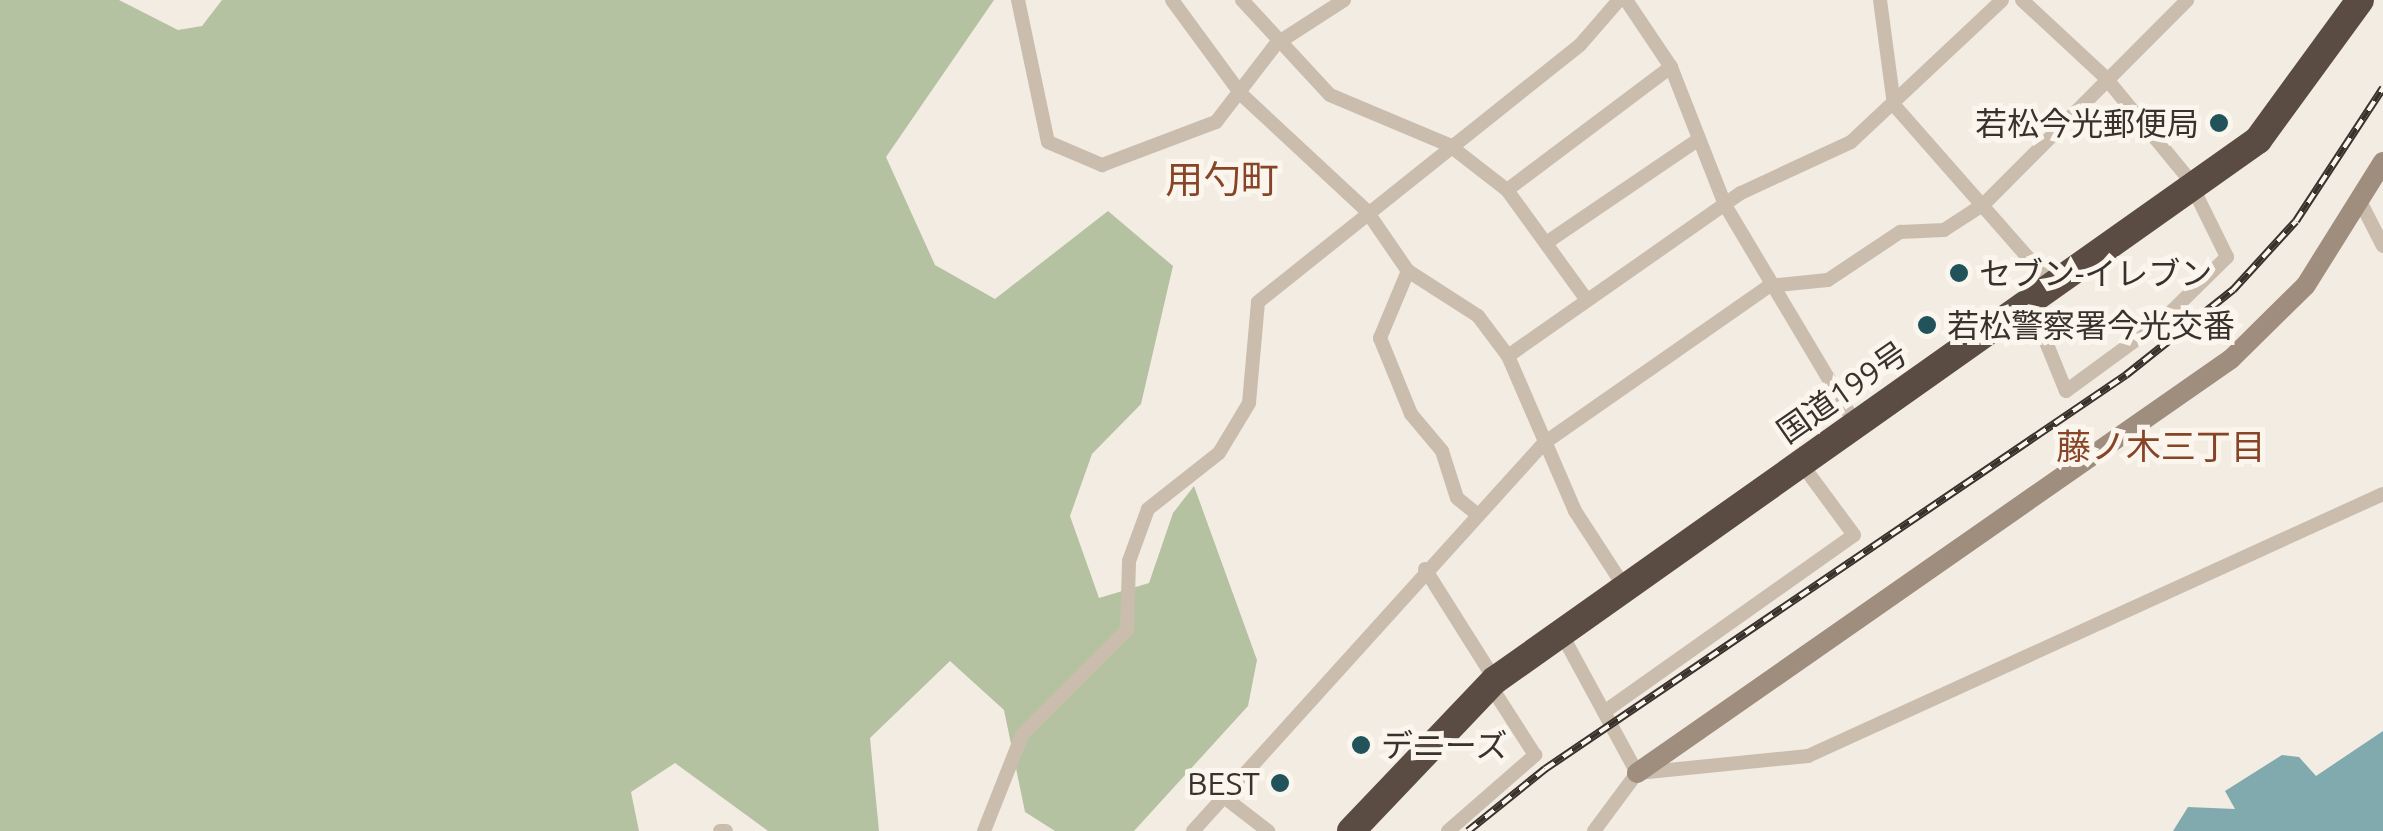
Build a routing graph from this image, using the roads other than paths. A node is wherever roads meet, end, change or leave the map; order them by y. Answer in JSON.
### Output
{"nodes":[{"id":1,"x":1018,"y":0,"type":"edge"},
{"id":2,"x":1172,"y":0,"type":"edge"},
{"id":3,"x":1242,"y":0,"type":"edge"},
{"id":4,"x":1344,"y":0,"type":"edge"},
{"id":5,"x":1623,"y":0,"type":"edge"},
{"id":6,"x":1880,"y":0,"type":"edge"},
{"id":7,"x":2002,"y":0,"type":"edge"},
{"id":8,"x":2022,"y":0,"type":"edge"},
{"id":9,"x":2187,"y":0,"type":"edge"},
{"id":10,"x":2342,"y":0,"type":"edge"},
{"id":11,"x":2360,"y":0,"type":"edge"},
{"id":12,"x":1276,"y":44,"type":"junction"},
{"id":13,"x":1671,"y":67,"type":"junction"},
{"id":14,"x":2105,"y":77,"type":"junction"},
{"id":15,"x":1240,"y":94,"type":"junction"},
{"id":16,"x":1894,"y":105,"type":"junction"},
{"id":17,"x":1699,"y":139,"type":"junction"},
{"id":18,"x":1449,"y":144,"type":"junction"},
{"id":19,"x":2383,"y":162,"type":"edge"},
{"id":20,"x":2192,"y":183,"type":"junction"},
{"id":21,"x":1507,"y":190,"type":"junction"},
{"id":22,"x":1984,"y":204,"type":"junction"},
{"id":23,"x":2362,"y":204,"type":"junction"},
{"id":24,"x":1725,"y":205,"type":"junction"},
{"id":25,"x":1366,"y":210,"type":"junction"},
{"id":26,"x":1549,"y":241,"type":"junction"},
{"id":27,"x":2383,"y":246,"type":"edge"},
{"id":28,"x":1408,"y":271,"type":"junction"},
{"id":29,"x":2048,"y":280,"type":"junction"},
{"id":30,"x":1770,"y":286,"type":"junction"},
{"id":31,"x":1587,"y":300,"type":"junction"},
{"id":32,"x":2030,"y":303,"type":"junction"},
{"id":33,"x":1508,"y":356,"type":"junction"},
{"id":34,"x":1852,"y":419,"type":"junction"},
{"id":35,"x":1544,"y":443,"type":"junction"},
{"id":36,"x":1801,"y":464,"type":"junction"},
{"id":37,"x":2383,"y":494,"type":"edge"},
{"id":38,"x":1477,"y":514,"type":"junction"},
{"id":39,"x":1425,"y":569,"type":"junction"},
{"id":40,"x":1621,"y":582,"type":"junction"},
{"id":41,"x":1560,"y":631,"type":"junction"},
{"id":42,"x":1491,"y":678,"type":"junction"},
{"id":43,"x":1604,"y":712,"type":"junction"},
{"id":44,"x":1637,"y":773,"type":"junction"},
{"id":45,"x":1220,"y":794,"type":"junction"},
{"id":46,"x":984,"y":831,"type":"edge"},
{"id":47,"x":1193,"y":831,"type":"edge"},
{"id":48,"x":1268,"y":831,"type":"edge"},
{"id":49,"x":1334,"y":831,"type":"edge"},
{"id":50,"x":1350,"y":831,"type":"edge"},
{"id":51,"x":1448,"y":831,"type":"edge"},
{"id":52,"x":1594,"y":831,"type":"edge"}],
"edges":[{"from":1,"to":15,"type":"street"},
{"from":2,"to":15,"type":"street"},
{"from":3,"to":12,"type":"street"},
{"from":4,"to":12,"type":"street"},
{"from":5,"to":13,"type":"street"},
{"from":5,"to":18,"type":"street"},
{"from":6,"to":16,"type":"street"},
{"from":7,"to":16,"type":"street"},
{"from":8,"to":14,"type":"street"},
{"from":9,"to":14,"type":"street"},
{"from":10,"to":20,"type":"highway","name":"国道199号"},
{"from":11,"to":20,"type":"highway","name":"国道199号"},
{"from":12,"to":15,"type":"street"},
{"from":12,"to":18,"type":"street"},
{"from":13,"to":17,"type":"street"},
{"from":13,"to":21,"type":"street"},
{"from":14,"to":20,"type":"street"},
{"from":14,"to":22,"type":"street"},
{"from":15,"to":25,"type":"street"},
{"from":16,"to":22,"type":"street"},
{"from":16,"to":24,"type":"street"},
{"from":17,"to":24,"type":"street"},
{"from":17,"to":26,"type":"street"},
{"from":18,"to":21,"type":"street"},
{"from":18,"to":25,"type":"street"},
{"from":19,"to":23,"type":"street"},
{"from":20,"to":29,"type":"highway","name":"国道199号"},
{"from":20,"to":32,"type":"street"},
{"from":21,"to":26,"type":"street"},
{"from":22,"to":29,"type":"street"},
{"from":22,"to":30,"type":"street"},
{"from":23,"to":27,"type":"street"},
{"from":23,"to":44,"type":"street"},
{"from":24,"to":30,"type":"street"},
{"from":24,"to":31,"type":"street"},
{"from":25,"to":28,"type":"street"},
{"from":25,"to":46,"type":"street"},
{"from":26,"to":31,"type":"street"},
{"from":28,"to":33,"type":"street"},
{"from":28,"to":38,"type":"street"},
{"from":29,"to":32,"type":"highway","name":"国道199号"},
{"from":29,"to":34,"type":"highway","name":"国道199号"},
{"from":30,"to":34,"type":"street"},
{"from":30,"to":35,"type":"street"},
{"from":31,"to":33,"type":"street"},
{"from":32,"to":34,"type":"highway","name":"国道199号"},
{"from":33,"to":35,"type":"street"},
{"from":34,"to":36,"type":"highway","name":"国道199号"},
{"from":34,"to":40,"type":"highway","name":"国道199号"},
{"from":35,"to":38,"type":"street"},
{"from":35,"to":40,"type":"street"},
{"from":36,"to":40,"type":"highway","name":"国道199号"},
{"from":36,"to":43,"type":"street"},
{"from":37,"to":44,"type":"street"},
{"from":38,"to":39,"type":"street"},
{"from":39,"to":42,"type":"street"},
{"from":39,"to":45,"type":"street"},
{"from":40,"to":41,"type":"highway","name":"国道199号"},
{"from":40,"to":42,"type":"highway","name":"国道199号"},
{"from":41,"to":42,"type":"highway","name":"国道199号"},
{"from":41,"to":43,"type":"street"},
{"from":42,"to":49,"type":"highway","name":"国道199号"},
{"from":42,"to":50,"type":"highway","name":"国道199号"},
{"from":42,"to":51,"type":"street"},
{"from":43,"to":44,"type":"street"},
{"from":44,"to":52,"type":"street"},
{"from":45,"to":47,"type":"street"},
{"from":45,"to":48,"type":"street"}]}
